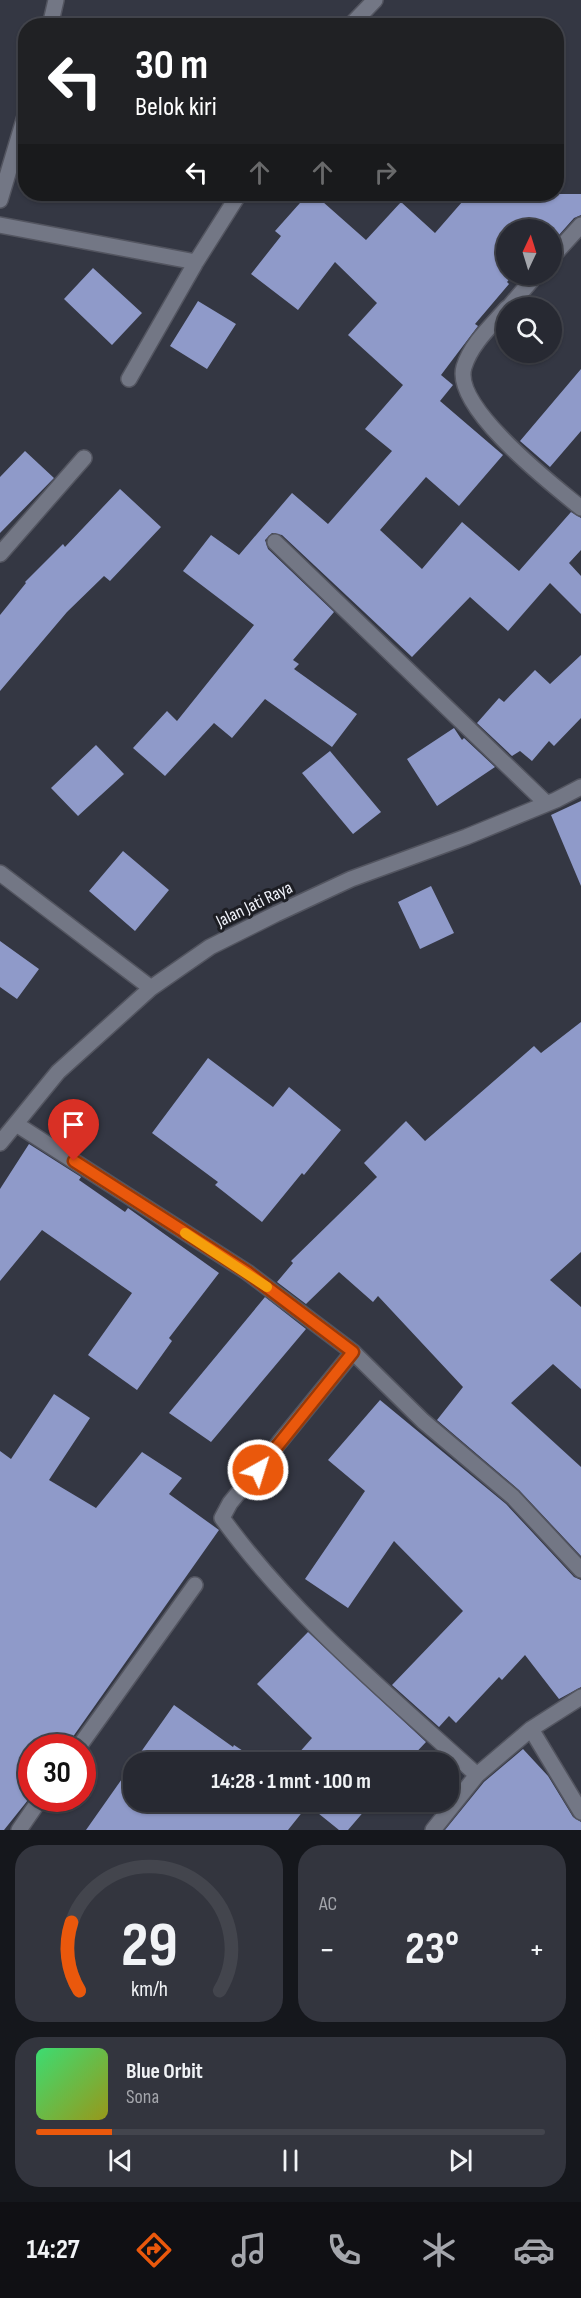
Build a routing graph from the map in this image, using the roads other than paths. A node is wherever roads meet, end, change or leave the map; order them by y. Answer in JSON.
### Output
{"nodes":[{"id":1,"x":56,"y":0,"type":"edge"},
{"id":2,"x":375,"y":0,"type":"edge"},
{"id":3,"x":52,"y":18,"type":"edge"},
{"id":4,"x":358,"y":18,"type":"edge"},
{"id":5,"x":18,"y":140,"type":"edge"},
{"id":6,"x":0,"y":200,"type":"edge"},
{"id":7,"x":235,"y":201,"type":"edge"},
{"id":8,"x":0,"y":225,"type":"edge"},
{"id":9,"x":581,"y":225,"type":"edge"},
{"id":10,"x":562,"y":246,"type":"edge"},
{"id":11,"x":196,"y":262,"type":"junction"},
{"id":12,"x":527,"y":285,"type":"edge"},
{"id":13,"x":517,"y":297,"type":"edge"},
{"id":14,"x":496,"y":321,"type":"edge"},
{"id":15,"x":129,"y":379,"type":"dead end"},
{"id":16,"x":84,"y":458,"type":"dead end"},
{"id":17,"x":581,"y":508,"type":"edge"},
{"id":18,"x":274,"y":542,"type":"dead end"},
{"id":19,"x":0,"y":554,"type":"edge"},
{"id":20,"x":581,"y":787,"type":"edge"},
{"id":21,"x":546,"y":804,"type":"junction"},
{"id":22,"x":0,"y":873,"type":"edge"},
{"id":23,"x":152,"y":988,"type":"junction"},
{"id":24,"x":16,"y":1124,"type":"junction"},
{"id":25,"x":0,"y":1143,"type":"edge"},
{"id":26,"x":353,"y":1352,"type":"junction"},
{"id":27,"x":581,"y":1570,"type":"edge"},
{"id":28,"x":195,"y":1585,"type":"dead end"},
{"id":29,"x":581,"y":1697,"type":"edge"},
{"id":30,"x":531,"y":1729,"type":"junction"},
{"id":31,"x":88,"y":1734,"type":"edge"},
{"id":32,"x":477,"y":1775,"type":"junction"},
{"id":33,"x":31,"y":1812,"type":"edge"},
{"id":34,"x":581,"y":1812,"type":"edge"},
{"id":35,"x":19,"y":1830,"type":"edge"},
{"id":36,"x":433,"y":1830,"type":"edge"}],
"edges":[{"from":1,"to":3,"type":"street"},
{"from":2,"to":4,"type":"street"},
{"from":5,"to":6,"type":"street"},
{"from":7,"to":11,"type":"street"},
{"from":8,"to":11,"type":"street"},
{"from":9,"to":10,"type":"street"},
{"from":11,"to":15,"type":"street"},
{"from":12,"to":13,"type":"street"},
{"from":14,"to":17,"type":"street"},
{"from":16,"to":19,"type":"street"},
{"from":18,"to":21,"type":"street"},
{"from":20,"to":21,"type":"street","name":"Jalan Jati Raya"},
{"from":21,"to":23,"type":"street","name":"Jalan Jati Raya"},
{"from":22,"to":23,"type":"street"},
{"from":23,"to":24,"type":"street","name":"Jalan Jati Raya"},
{"from":24,"to":25,"type":"street","name":"Jalan Jati Raya"},
{"from":24,"to":26,"type":"street"},
{"from":26,"to":27,"type":"street"},
{"from":26,"to":32,"type":"street"},
{"from":28,"to":31,"type":"street"},
{"from":29,"to":30,"type":"street"},
{"from":30,"to":32,"type":"street"},
{"from":30,"to":34,"type":"street"},
{"from":32,"to":36,"type":"street"},
{"from":33,"to":35,"type":"street"}]}
